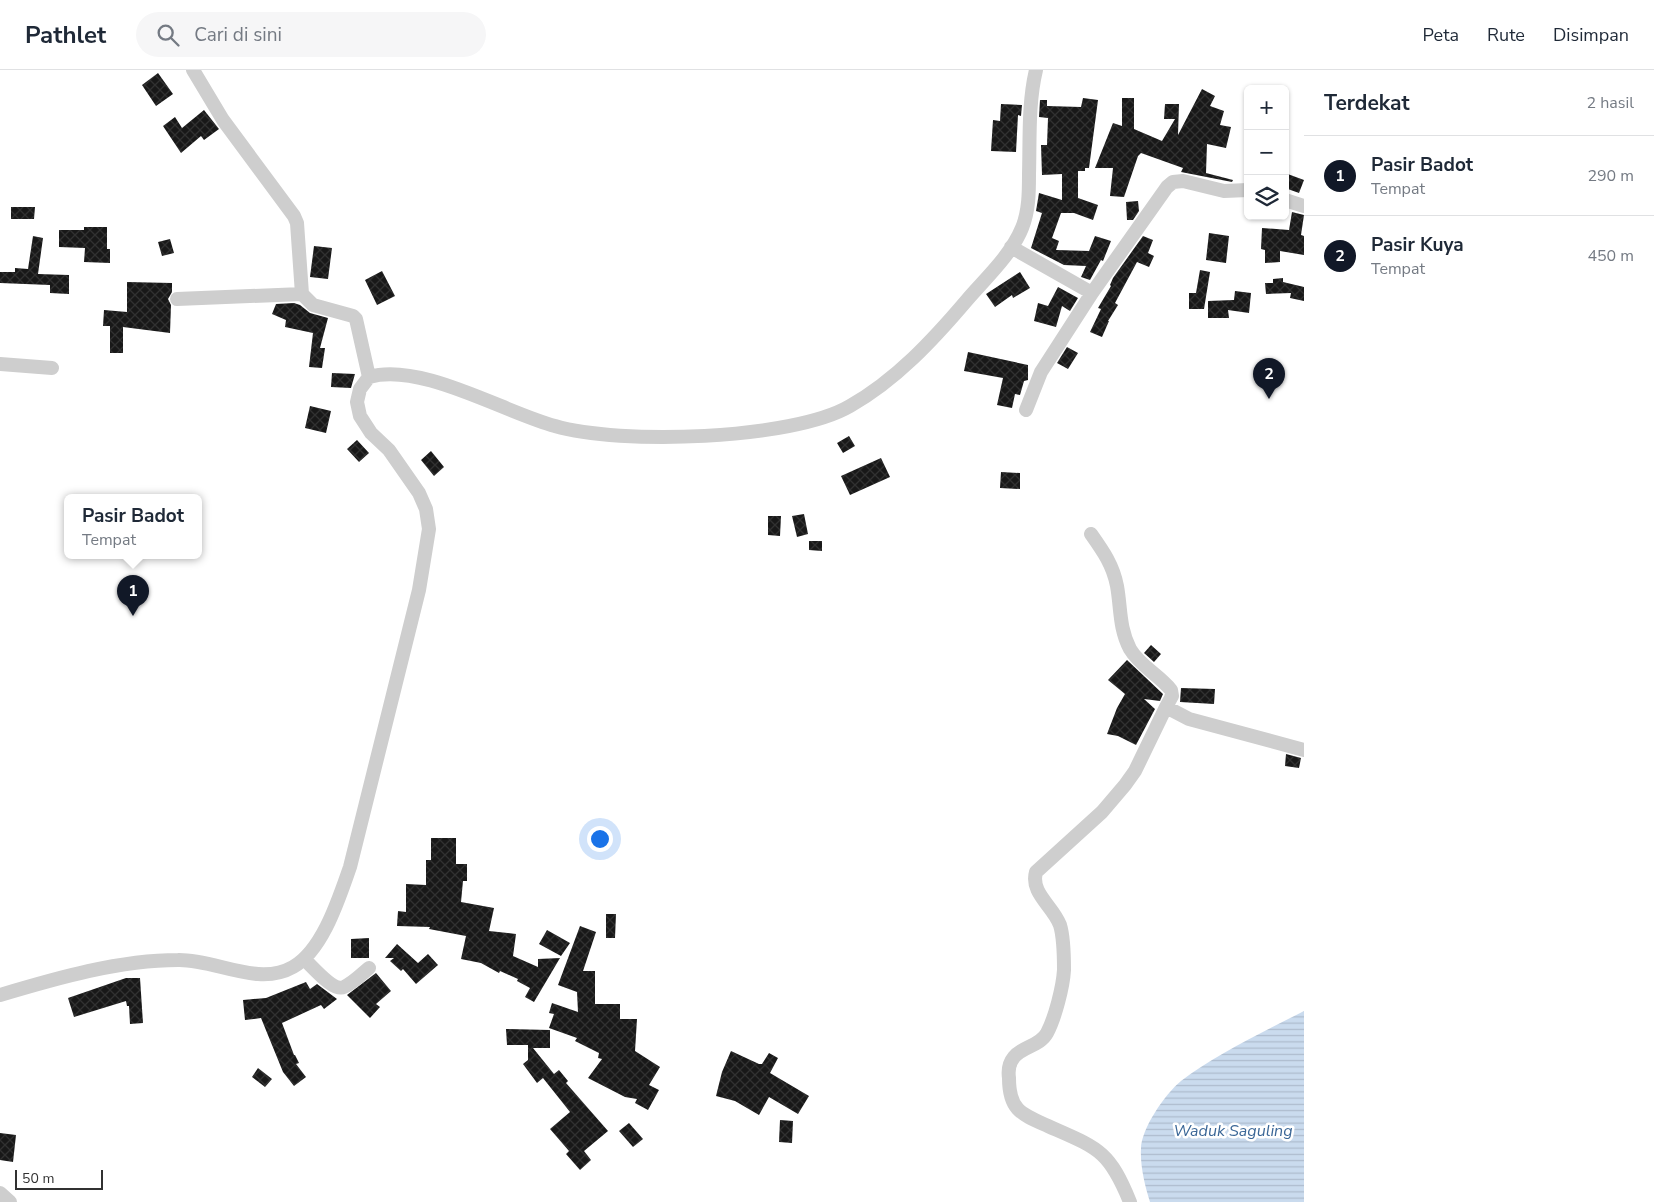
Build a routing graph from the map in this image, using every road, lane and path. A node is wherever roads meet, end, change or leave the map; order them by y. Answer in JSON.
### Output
{"nodes":[{"id":1,"x":193,"y":70,"type":"edge"},
{"id":2,"x":1036,"y":70,"type":"edge"},
{"id":3,"x":1244,"y":190,"type":"edge"},
{"id":4,"x":1289,"y":201,"type":"edge"},
{"id":5,"x":1304,"y":206,"type":"edge"},
{"id":6,"x":1011,"y":247,"type":"junction"},
{"id":7,"x":1092,"y":293,"type":"junction"},
{"id":8,"x":302,"y":294,"type":"junction"},
{"id":9,"x":177,"y":299,"type":"dead end"},
{"id":10,"x":0,"y":364,"type":"edge"},
{"id":11,"x":52,"y":368,"type":"dead end"},
{"id":12,"x":368,"y":377,"type":"junction"},
{"id":13,"x":1026,"y":410,"type":"dead end"},
{"id":14,"x":1091,"y":534,"type":"dead end"},
{"id":15,"x":1166,"y":707,"type":"junction"},
{"id":16,"x":1304,"y":750,"type":"edge"},
{"id":17,"x":304,"y":959,"type":"junction"},
{"id":18,"x":369,"y":968,"type":"dead end"},
{"id":19,"x":0,"y":995,"type":"edge"},
{"id":20,"x":0,"y":1193,"type":"edge"},
{"id":21,"x":10,"y":1202,"type":"edge"},
{"id":22,"x":1130,"y":1202,"type":"edge"}],
"edges":[{"from":1,"to":8,"type":"street"},
{"from":2,"to":6,"type":"street"},
{"from":3,"to":7,"type":"street"},
{"from":4,"to":5,"type":"street"},
{"from":6,"to":7,"type":"street"},
{"from":6,"to":12,"type":"street"},
{"from":7,"to":13,"type":"street"},
{"from":8,"to":9,"type":"street"},
{"from":8,"to":12,"type":"street"},
{"from":10,"to":11,"type":"street"},
{"from":12,"to":17,"type":"street"},
{"from":14,"to":15,"type":"street"},
{"from":15,"to":16,"type":"street"},
{"from":15,"to":22,"type":"street"},
{"from":17,"to":18,"type":"street"},
{"from":17,"to":19,"type":"street"},
{"from":20,"to":21,"type":"street"}]}
